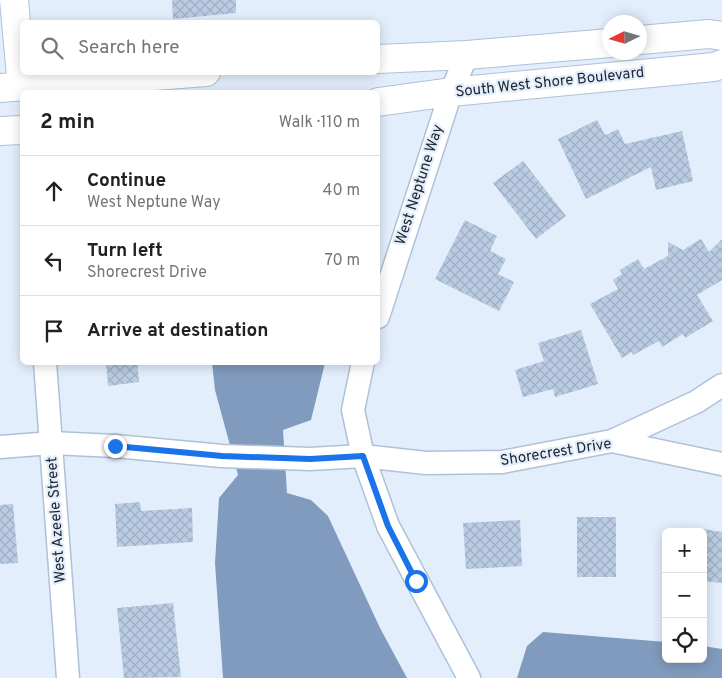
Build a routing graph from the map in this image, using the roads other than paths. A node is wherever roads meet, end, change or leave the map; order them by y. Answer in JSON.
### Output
{"nodes":[{"id":1,"x":14,"y":0,"type":"edge"},
{"id":2,"x":722,"y":36,"type":"edge"},
{"id":3,"x":647,"y":39,"type":"edge"},
{"id":4,"x":602,"y":44,"type":"edge"},
{"id":5,"x":467,"y":55,"type":"junction"},
{"id":6,"x":380,"y":60,"type":"edge"},
{"id":7,"x":722,"y":64,"type":"edge"},
{"id":8,"x":172,"y":75,"type":"edge"},
{"id":9,"x":15,"y":89,"type":"edge"},
{"id":10,"x":451,"y":92,"type":"junction"},
{"id":11,"x":380,"y":102,"type":"edge"},
{"id":12,"x":20,"y":130,"type":"edge"},
{"id":13,"x":0,"y":132,"type":"edge"},
{"id":14,"x":380,"y":311,"type":"edge"},
{"id":15,"x":45,"y":365,"type":"edge"},
{"id":16,"x":362,"y":365,"type":"edge"},
{"id":17,"x":722,"y":385,"type":"edge"},
{"id":18,"x":612,"y":442,"type":"junction"},
{"id":19,"x":52,"y":443,"type":"junction"},
{"id":20,"x":0,"y":447,"type":"edge"},
{"id":21,"x":363,"y":456,"type":"junction"},
{"id":22,"x":722,"y":464,"type":"edge"},
{"id":23,"x":468,"y":676,"type":"edge"},
{"id":24,"x":68,"y":678,"type":"edge"}],
"edges":[{"from":1,"to":9,"type":"street"},
{"from":2,"to":3,"type":"street"},
{"from":4,"to":5,"type":"street"},
{"from":5,"to":6,"type":"street"},
{"from":5,"to":10,"type":"street","name":"West Neptune Way"},
{"from":7,"to":10,"type":"street","name":"South West Shore Boulevard"},
{"from":8,"to":9,"type":"street"},
{"from":10,"to":11,"type":"street","name":"South West Shore Boulevard"},
{"from":10,"to":14,"type":"street","name":"West Neptune Way"},
{"from":12,"to":13,"type":"street"},
{"from":15,"to":19,"type":"street","name":"West Azeele Street"},
{"from":16,"to":21,"type":"street"},
{"from":17,"to":18,"type":"street"},
{"from":18,"to":21,"type":"street","name":"Shorecrest Drive"},
{"from":18,"to":22,"type":"street","name":"Shorecrest Drive"},
{"from":19,"to":20,"type":"street","name":"Shorecrest Drive"},
{"from":19,"to":21,"type":"street","name":"Shorecrest Drive"},
{"from":19,"to":24,"type":"street","name":"West Azeele Street"},
{"from":21,"to":23,"type":"street"}]}
